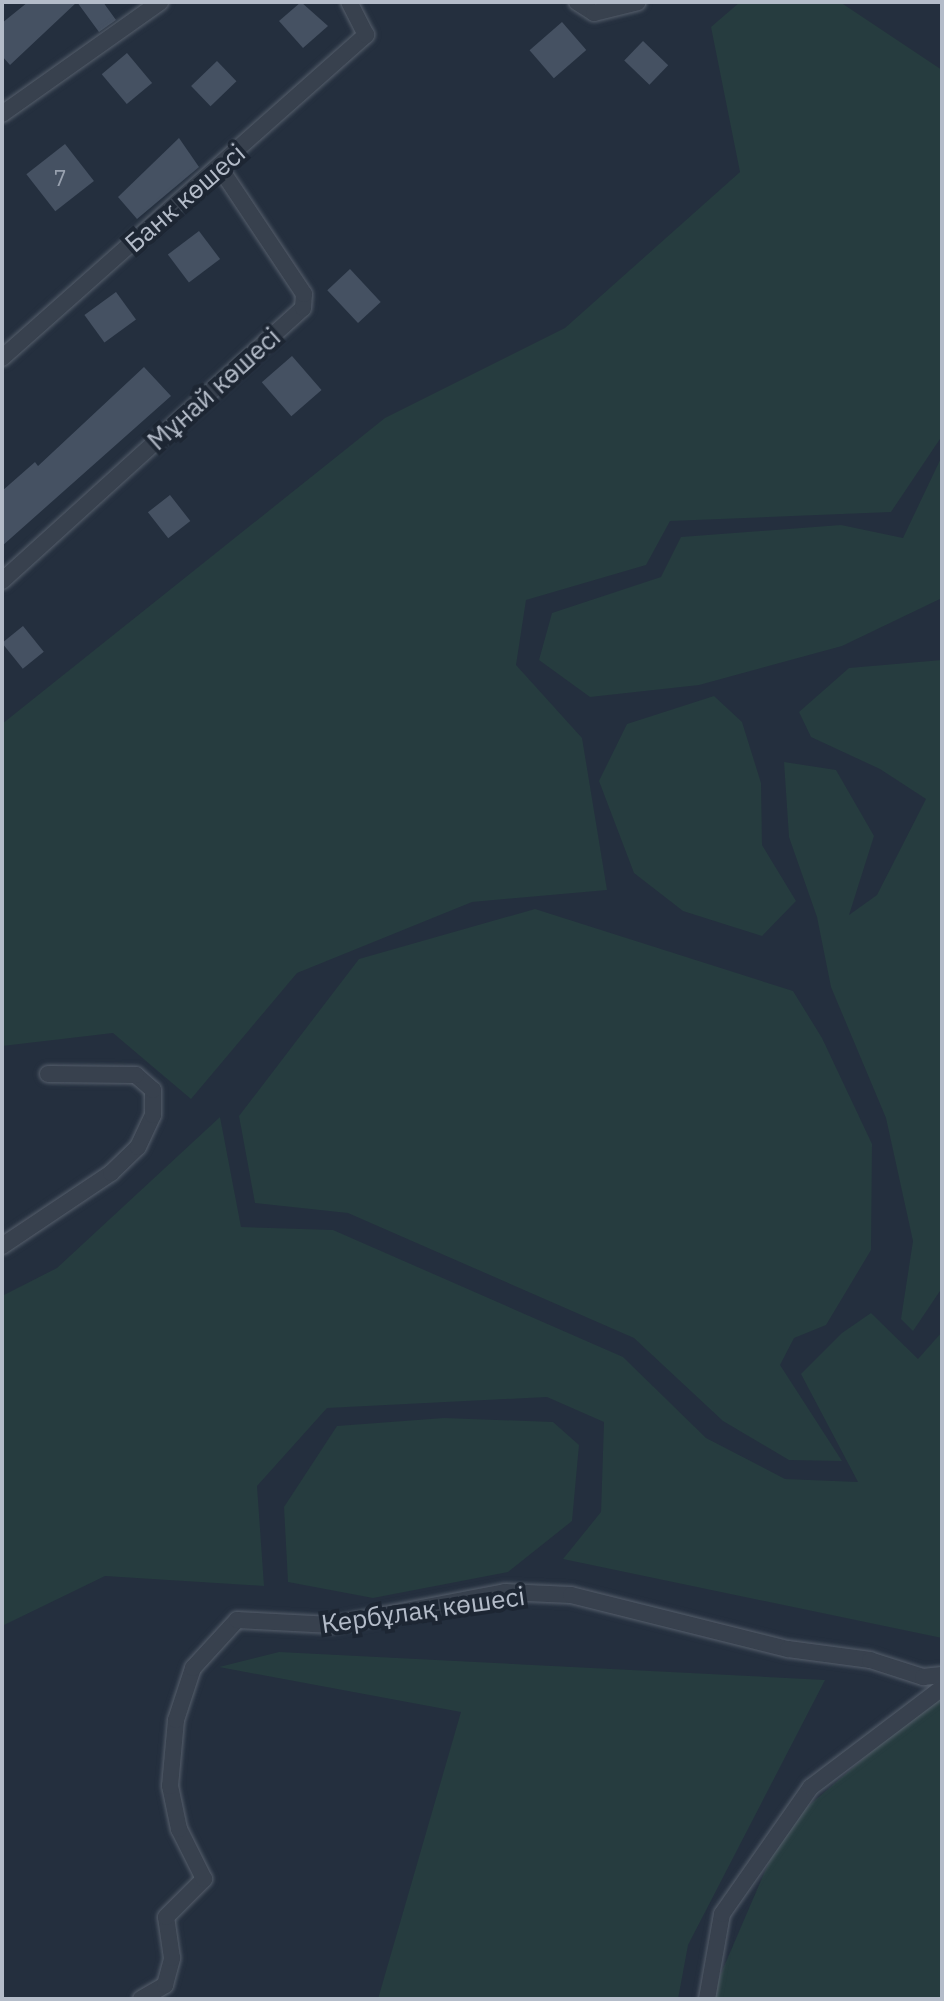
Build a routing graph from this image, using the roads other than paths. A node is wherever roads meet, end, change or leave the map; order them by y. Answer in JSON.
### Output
{"nodes":[{"id":1,"x":160,"y":2,"type":"edge"},
{"id":2,"x":349,"y":2,"type":"edge"},
{"id":3,"x":577,"y":2,"type":"edge"},
{"id":4,"x":638,"y":2,"type":"edge"},
{"id":5,"x":2,"y":114,"type":"edge"},
{"id":6,"x":220,"y":168,"type":"junction"},
{"id":7,"x":2,"y":358,"type":"edge"},
{"id":8,"x":2,"y":581,"type":"edge"},
{"id":9,"x":48,"y":1074,"type":"dead end"},
{"id":10,"x":2,"y":1246,"type":"edge"},
{"id":11,"x":942,"y":1675,"type":"edge"},
{"id":12,"x":942,"y":1688,"type":"edge"},
{"id":13,"x":141,"y":1999,"type":"edge"},
{"id":14,"x":707,"y":1999,"type":"edge"}],
"edges":[{"from":1,"to":5,"type":"street"},
{"from":2,"to":6,"type":"street","name":"Банк көшесі"},
{"from":3,"to":4,"type":"street"},
{"from":6,"to":7,"type":"street","name":"Банк көшесі"},
{"from":6,"to":8,"type":"street","name":"Мұнай көшесі"},
{"from":9,"to":10,"type":"street"},
{"from":11,"to":13,"type":"street","name":"Кербұлақ көшесі"},
{"from":12,"to":14,"type":"street"}]}
